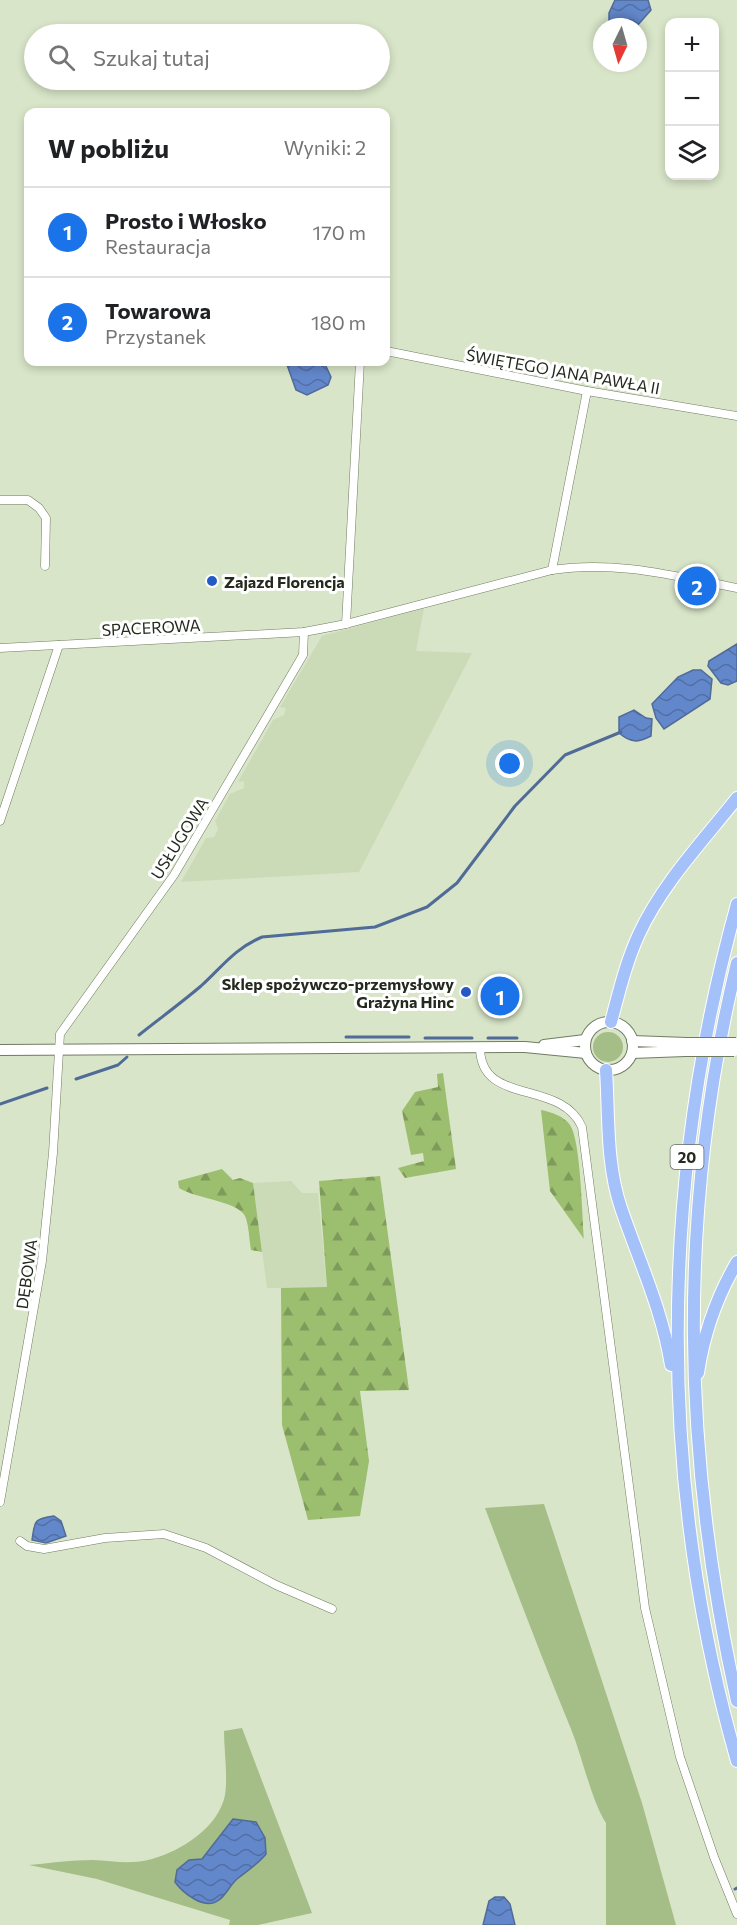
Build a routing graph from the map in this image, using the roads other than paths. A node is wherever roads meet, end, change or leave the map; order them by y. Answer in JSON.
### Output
{"nodes":[{"id":1,"x":390,"y":352,"type":"edge"},
{"id":2,"x":360,"y":366,"type":"edge"},
{"id":3,"x":587,"y":391,"type":"junction"},
{"id":4,"x":737,"y":416,"type":"edge"},
{"id":5,"x":0,"y":500,"type":"edge"},
{"id":6,"x":45,"y":566,"type":"dead end"},
{"id":7,"x":552,"y":570,"type":"junction"},
{"id":8,"x":737,"y":588,"type":"edge"},
{"id":9,"x":346,"y":624,"type":"junction"},
{"id":10,"x":304,"y":632,"type":"junction"},
{"id":11,"x":59,"y":645,"type":"junction"},
{"id":12,"x":0,"y":648,"type":"edge"},
{"id":13,"x":737,"y":798,"type":"edge"},
{"id":14,"x":0,"y":821,"type":"edge"},
{"id":15,"x":737,"y":904,"type":"edge"},
{"id":16,"x":737,"y":963,"type":"edge"},
{"id":17,"x":611,"y":1022,"type":"junction"},
{"id":18,"x":585,"y":1040,"type":"junction"},
{"id":19,"x":632,"y":1041,"type":"junction"},
{"id":20,"x":480,"y":1047,"type":"junction"},
{"id":21,"x":525,"y":1047,"type":"junction"},
{"id":22,"x":686,"y":1047,"type":"junction"},
{"id":23,"x":736,"y":1047,"type":"edge"},
{"id":24,"x":60,"y":1049,"type":"junction"},
{"id":25,"x":0,"y":1050,"type":"edge"},
{"id":26,"x":586,"y":1053,"type":"junction"},
{"id":27,"x":632,"y":1053,"type":"junction"},
{"id":28,"x":606,"y":1070,"type":"junction"},
{"id":29,"x":737,"y":1262,"type":"edge"},
{"id":30,"x":694,"y":1409,"type":"junction"},
{"id":31,"x":680,"y":1414,"type":"junction"},
{"id":32,"x":0,"y":1502,"type":"edge"},
{"id":33,"x":20,"y":1541,"type":"dead end"},
{"id":34,"x":332,"y":1609,"type":"dead end"},
{"id":35,"x":737,"y":1701,"type":"edge"},
{"id":36,"x":737,"y":1761,"type":"edge"},
{"id":37,"x":737,"y":1914,"type":"edge"}],
"edges":[{"from":1,"to":3,"type":"street","name":"ŚWIĘTEGO JANA PAWŁA II"},
{"from":2,"to":9,"type":"street"},
{"from":3,"to":4,"type":"street","name":"ŚWIĘTEGO JANA PAWŁA II"},
{"from":3,"to":7,"type":"street"},
{"from":5,"to":6,"type":"street"},
{"from":7,"to":8,"type":"street","name":"SPACEROWA"},
{"from":7,"to":9,"type":"street","name":"SPACEROWA"},
{"from":9,"to":10,"type":"street","name":"SPACEROWA"},
{"from":10,"to":11,"type":"street","name":"SPACEROWA"},
{"from":10,"to":24,"type":"street","name":"USŁUGOWA"},
{"from":11,"to":12,"type":"street","name":"SPACEROWA"},
{"from":11,"to":14,"type":"street"},
{"from":13,"to":17,"type":"main road"},
{"from":15,"to":31,"type":"main road","number":"20"},
{"from":16,"to":30,"type":"main road","number":"20"},
{"from":17,"to":18,"type":"main road"},
{"from":17,"to":19,"type":"main road"},
{"from":18,"to":21,"type":"main road"},
{"from":18,"to":26,"type":"main road"},
{"from":19,"to":22,"type":"main road"},
{"from":19,"to":27,"type":"main road"},
{"from":20,"to":21,"type":"main road"},
{"from":20,"to":24,"type":"main road"},
{"from":20,"to":37,"type":"street"},
{"from":21,"to":26,"type":"main road"},
{"from":22,"to":23,"type":"main road","bridge":true},
{"from":22,"to":27,"type":"main road"},
{"from":24,"to":25,"type":"main road"},
{"from":24,"to":32,"type":"street","name":"DĘBOWA"},
{"from":26,"to":28,"type":"main road"},
{"from":27,"to":28,"type":"main road"},
{"from":28,"to":31,"type":"main road"},
{"from":29,"to":30,"type":"main road"},
{"from":30,"to":35,"type":"main road","number":"20"},
{"from":31,"to":36,"type":"main road","number":"20"},
{"from":33,"to":34,"type":"street"}]}
